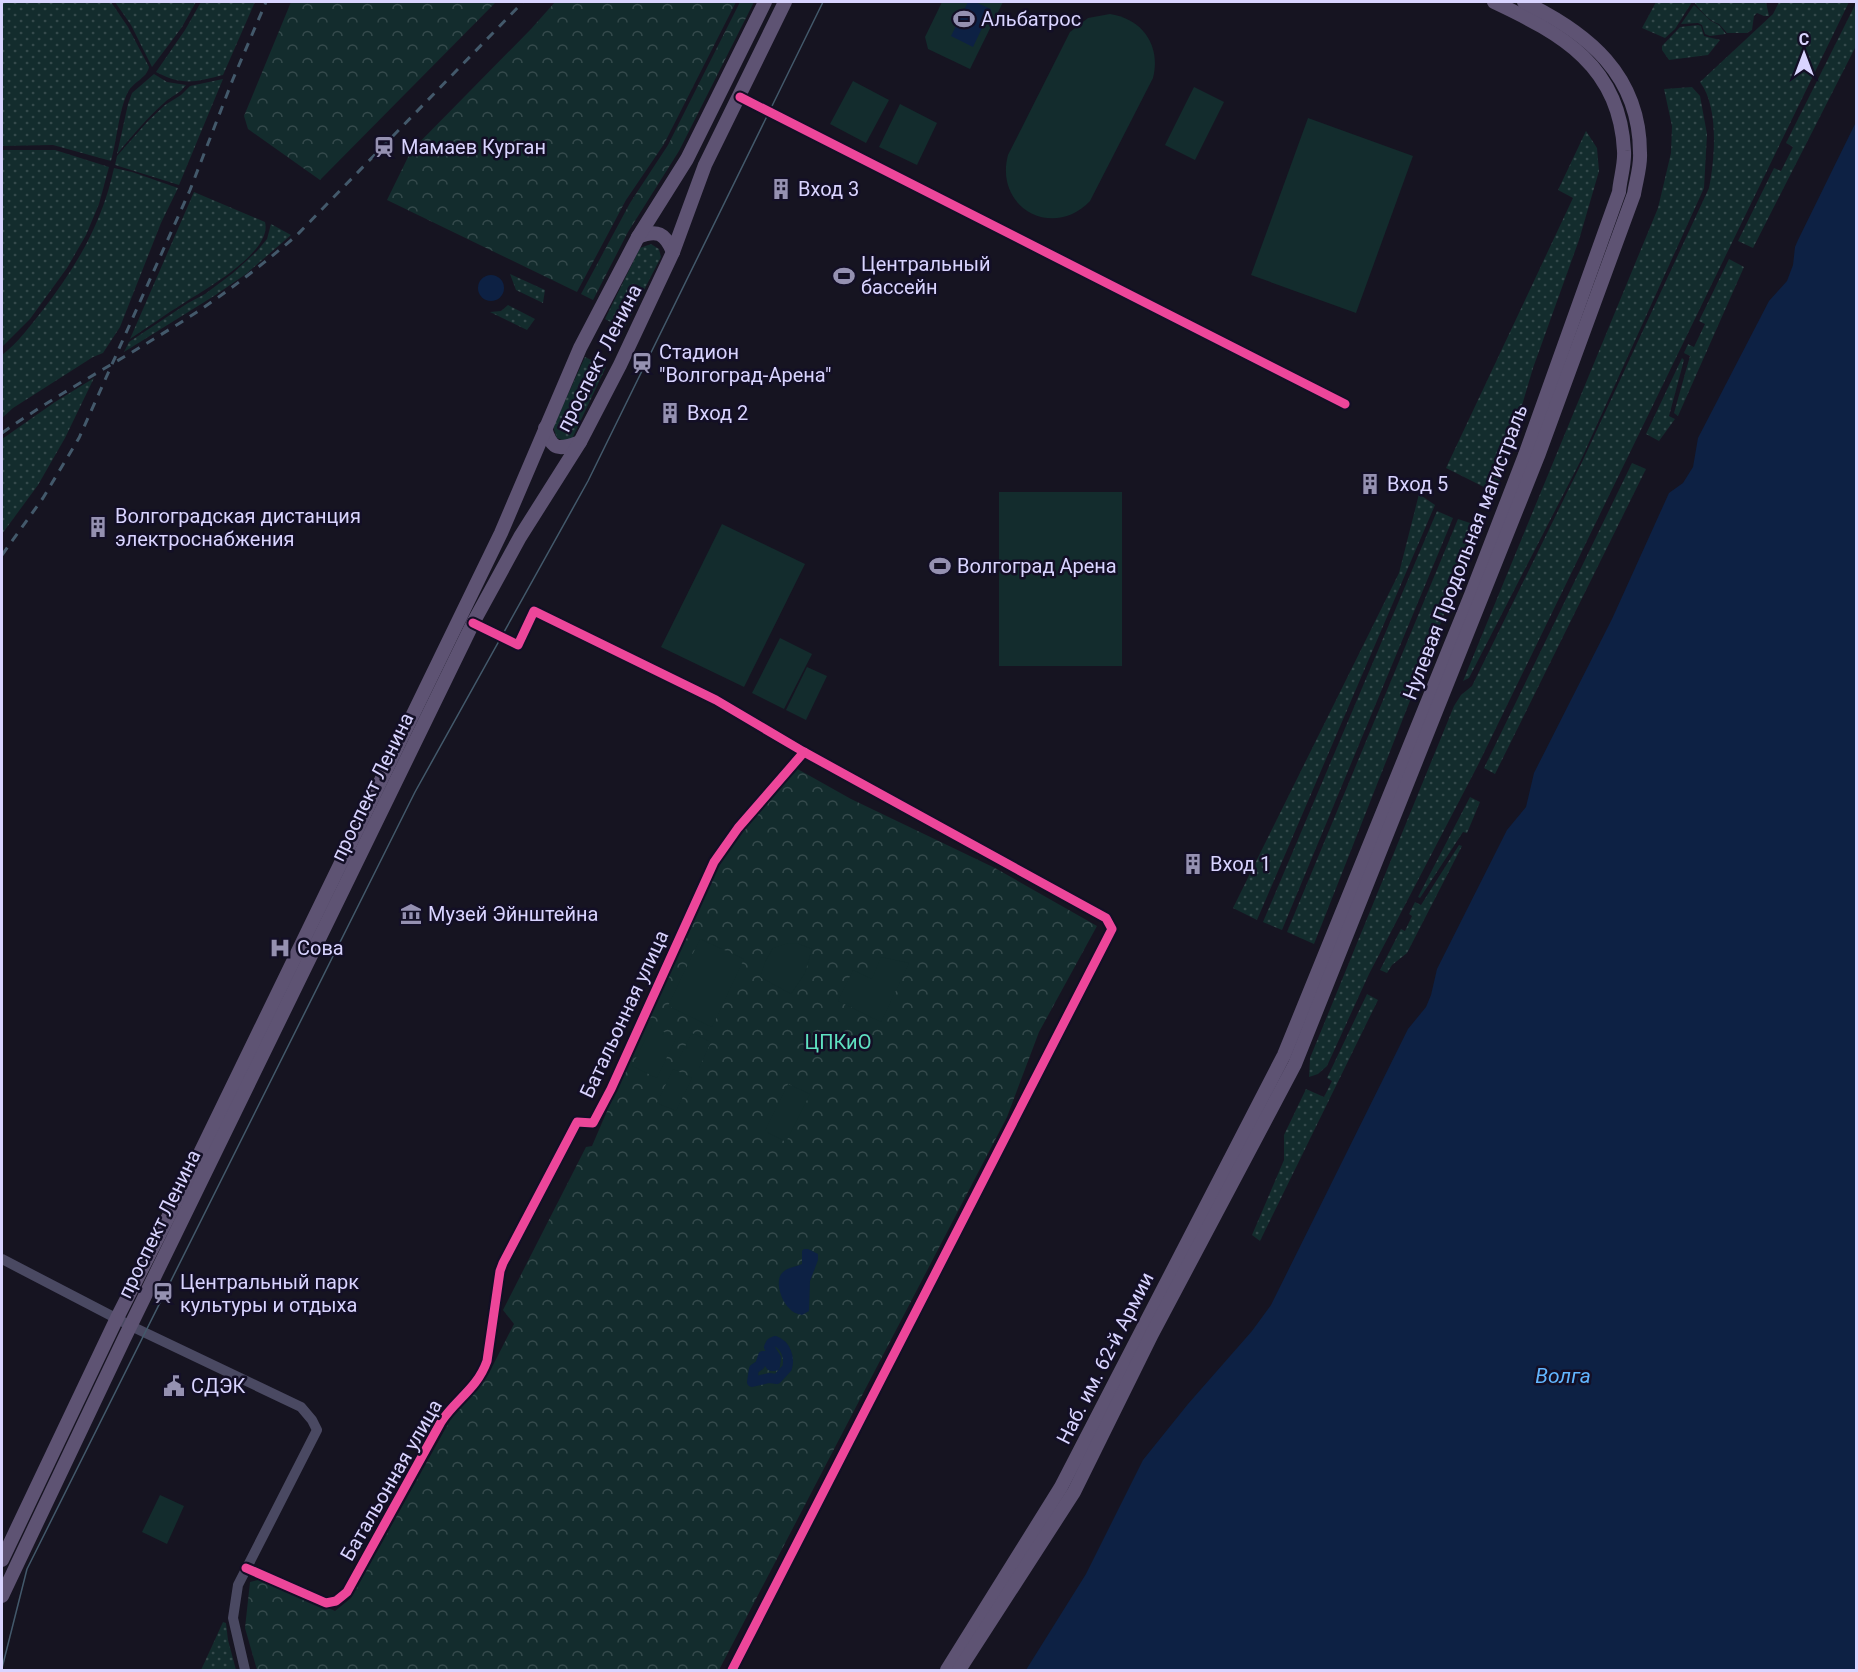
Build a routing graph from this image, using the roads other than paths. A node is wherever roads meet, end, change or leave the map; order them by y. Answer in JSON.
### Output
{"nodes":[{"id":1,"x":765,"y":2,"type":"edge"},
{"id":2,"x":785,"y":2,"type":"edge"},
{"id":3,"x":1494,"y":2,"type":"edge"},
{"id":4,"x":1524,"y":2,"type":"edge"},
{"id":5,"x":740,"y":97,"type":"junction"},
{"id":6,"x":638,"y":237,"type":"junction"},
{"id":7,"x":673,"y":252,"type":"junction"},
{"id":8,"x":1346,"y":404,"type":"dead end"},
{"id":9,"x":545,"y":428,"type":"junction"},
{"id":10,"x":580,"y":442,"type":"junction"},
{"id":11,"x":473,"y":623,"type":"junction"},
{"id":12,"x":804,"y":752,"type":"junction"},
{"id":13,"x":1284,"y":1055,"type":"joint"},
{"id":14,"x":1295,"y":1064,"type":"joint"},
{"id":15,"x":2,"y":1259,"type":"edge"},
{"id":16,"x":117,"y":1318,"type":"junction"},
{"id":17,"x":131,"y":1326,"type":"junction"},
{"id":18,"x":2,"y":1560,"type":"edge"},
{"id":19,"x":246,"y":1568,"type":"junction"},
{"id":20,"x":2,"y":1596,"type":"edge"},
{"id":21,"x":245,"y":1671,"type":"edge"},
{"id":22,"x":732,"y":1671,"type":"edge"},
{"id":23,"x":947,"y":1671,"type":"edge"},
{"id":24,"x":959,"y":1671,"type":"edge"}],
"edges":[{"from":1,"to":6,"type":"main road","name":"проспект Ленина"},
{"from":2,"to":5,"type":"main road","name":"проспект Ленина"},
{"from":3,"to":13,"type":"main road","name":"Нулевая Продольная магистраль"},
{"from":4,"to":14,"type":"main road","name":"Нулевая Продольная магистраль"},
{"from":5,"to":7,"type":"main road","name":"проспект Ленина"},
{"from":5,"to":8,"type":"street"},
{"from":6,"to":7,"type":"main road"},
{"from":6,"to":9,"type":"main road","name":"проспект Ленина"},
{"from":7,"to":10,"type":"main road","name":"проспект Ленина"},
{"from":9,"to":10,"type":"main road"},
{"from":9,"to":16,"type":"main road","name":"проспект Ленина"},
{"from":10,"to":11,"type":"main road","name":"проспект Ленина"},
{"from":11,"to":12,"type":"street"},
{"from":11,"to":17,"type":"main road","name":"проспект Ленина"},
{"from":12,"to":19,"type":"street","name":"Батальонная улица"},
{"from":12,"to":22,"type":"street"},
{"from":13,"to":23,"type":"main road","name":"Наб. им. 62-й Армии"},
{"from":14,"to":24,"type":"main road","name":"Наб. им. 62-й Армии"},
{"from":15,"to":16,"type":"street"},
{"from":16,"to":17,"type":"street"},
{"from":16,"to":18,"type":"main road","name":"проспект Ленина"},
{"from":17,"to":19,"type":"street"},
{"from":17,"to":20,"type":"main road","name":"проспект Ленина"},
{"from":19,"to":21,"type":"street"}]}
